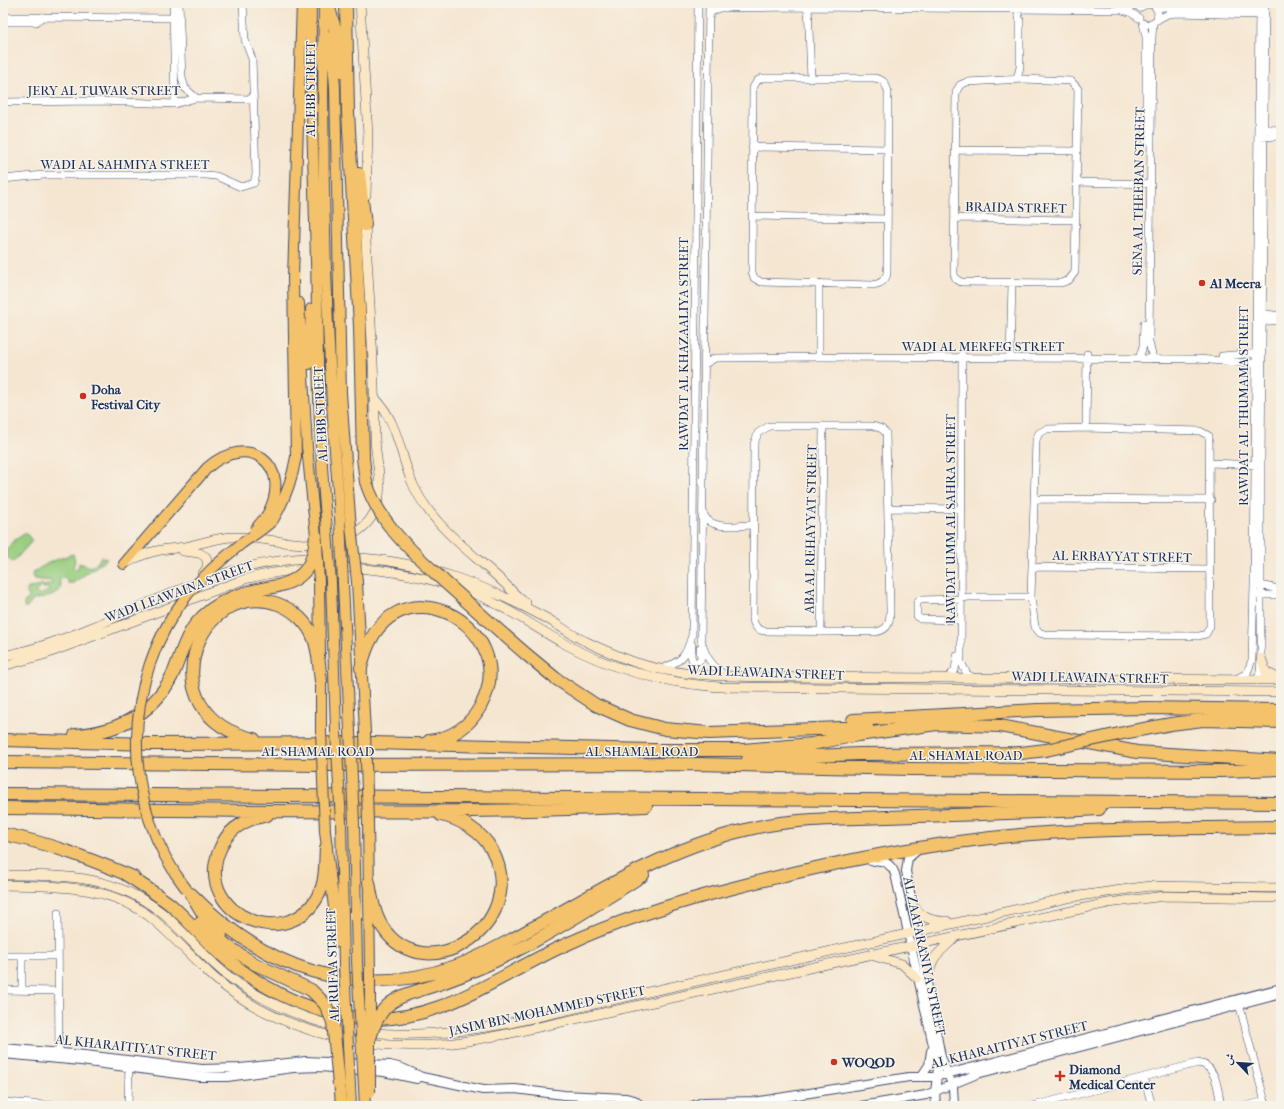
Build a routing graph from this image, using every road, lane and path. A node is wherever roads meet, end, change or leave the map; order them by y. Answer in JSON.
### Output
{"nodes":[{"id":1,"x":173,"y":3,"type":"edge"},
{"id":2,"x":179,"y":3,"type":"edge"},
{"id":3,"x":242,"y":3,"type":"edge"},
{"id":4,"x":302,"y":3,"type":"edge"},
{"id":5,"x":311,"y":3,"type":"edge"},
{"id":6,"x":346,"y":3,"type":"edge"},
{"id":7,"x":360,"y":3,"type":"edge"},
{"id":8,"x":698,"y":3,"type":"edge"},
{"id":9,"x":709,"y":3,"type":"edge"},
{"id":10,"x":715,"y":3,"type":"edge"},
{"id":11,"x":816,"y":3,"type":"edge"},
{"id":12,"x":807,"y":4,"type":"edge"},
{"id":13,"x":327,"y":5,"type":"edge"},
{"id":14,"x":871,"y":5,"type":"edge"},
{"id":15,"x":1021,"y":6,"type":"junction"},
{"id":16,"x":1057,"y":6,"type":"edge"},
{"id":17,"x":1143,"y":6,"type":"junction"},
{"id":18,"x":1156,"y":7,"type":"junction"},
{"id":19,"x":1212,"y":9,"type":"junction"},
{"id":20,"x":1262,"y":9,"type":"edge"},
{"id":21,"x":9,"y":16,"type":"dead end"},
{"id":22,"x":42,"y":17,"type":"junction"},
{"id":23,"x":173,"y":18,"type":"junction"},
{"id":24,"x":709,"y":18,"type":"junction"},
{"id":25,"x":1141,"y":20,"type":"junction"},
{"id":26,"x":1155,"y":21,"type":"junction"},
{"id":27,"x":3,"y":22,"type":"edge"},
{"id":28,"x":811,"y":79,"type":"junction"},
{"id":29,"x":1020,"y":79,"type":"junction"},
{"id":30,"x":348,"y":89,"type":"junction"},
{"id":31,"x":196,"y":98,"type":"junction"},
{"id":32,"x":253,"y":99,"type":"junction"},
{"id":33,"x":3,"y":102,"type":"edge"},
{"id":34,"x":175,"y":104,"type":"junction"},
{"id":35,"x":348,"y":112,"type":"junction"},
{"id":36,"x":1281,"y":130,"type":"edge"},
{"id":37,"x":1261,"y":133,"type":"junction"},
{"id":38,"x":1281,"y":136,"type":"edge"},
{"id":39,"x":752,"y":147,"type":"junction"},
{"id":40,"x":887,"y":149,"type":"junction"},
{"id":41,"x":956,"y":150,"type":"junction"},
{"id":42,"x":1077,"y":151,"type":"junction"},
{"id":43,"x":3,"y":179,"type":"edge"},
{"id":44,"x":1077,"y":182,"type":"junction"},
{"id":45,"x":1147,"y":184,"type":"junction"},
{"id":46,"x":752,"y":216,"type":"junction"},
{"id":47,"x":955,"y":218,"type":"junction"},
{"id":48,"x":886,"y":219,"type":"junction"},
{"id":49,"x":1076,"y":220,"type":"junction"},
{"id":50,"x":365,"y":225,"type":"junction"},
{"id":51,"x":316,"y":260,"type":"junction"},
{"id":52,"x":293,"y":278,"type":"junction"},
{"id":53,"x":819,"y":283,"type":"junction"},
{"id":54,"x":1012,"y":284,"type":"junction"},
{"id":55,"x":1260,"y":314,"type":"junction"},
{"id":56,"x":1281,"y":316,"type":"edge"},
{"id":57,"x":1281,"y":320,"type":"edge"},
{"id":58,"x":1259,"y":322,"type":"junction"},
{"id":59,"x":706,"y":348,"type":"junction"},
{"id":60,"x":1259,"y":353,"type":"junction"},
{"id":61,"x":819,"y":355,"type":"junction"},
{"id":62,"x":961,"y":356,"type":"junction"},
{"id":63,"x":1010,"y":356,"type":"junction"},
{"id":64,"x":1087,"y":356,"type":"junction"},
{"id":65,"x":1139,"y":357,"type":"junction"},
{"id":66,"x":1152,"y":357,"type":"junction"},
{"id":67,"x":705,"y":364,"type":"junction"},
{"id":68,"x":1259,"y":364,"type":"junction"},
{"id":69,"x":304,"y":398,"type":"junction"},
{"id":70,"x":375,"y":398,"type":"junction"},
{"id":71,"x":823,"y":427,"type":"junction"},
{"id":72,"x":1086,"y":428,"type":"junction"},
{"id":73,"x":1210,"y":461,"type":"junction"},
{"id":74,"x":1258,"y":462,"type":"junction"},
{"id":75,"x":1034,"y":499,"type":"junction"},
{"id":76,"x":1211,"y":500,"type":"junction"},
{"id":77,"x":889,"y":508,"type":"junction"},
{"id":78,"x":960,"y":509,"type":"junction"},
{"id":79,"x":704,"y":514,"type":"junction"},
{"id":80,"x":270,"y":518,"type":"junction"},
{"id":81,"x":718,"y":525,"type":"junction"},
{"id":82,"x":753,"y":525,"type":"junction"},
{"id":83,"x":316,"y":536,"type":"junction"},
{"id":84,"x":703,"y":537,"type":"junction"},
{"id":85,"x":170,"y":550,"type":"junction"},
{"id":86,"x":124,"y":564,"type":"joint"},
{"id":87,"x":1033,"y":567,"type":"junction"},
{"id":88,"x":1210,"y":569,"type":"junction"},
{"id":89,"x":1258,"y":585,"type":"junction"},
{"id":90,"x":191,"y":586,"type":"junction"},
{"id":91,"x":1280,"y":591,"type":"edge"},
{"id":92,"x":1254,"y":595,"type":"junction"},
{"id":93,"x":1262,"y":595,"type":"junction"},
{"id":94,"x":1031,"y":597,"type":"junction"},
{"id":95,"x":960,"y":599,"type":"junction"},
{"id":96,"x":546,"y":618,"type":"junction"},
{"id":97,"x":958,"y":620,"type":"junction"},
{"id":98,"x":821,"y":632,"type":"junction"},
{"id":99,"x":701,"y":633,"type":"junction"},
{"id":100,"x":692,"y":635,"type":"junction"},
{"id":101,"x":3,"y":656,"type":"edge"},
{"id":102,"x":1261,"y":658,"type":"junction"},
{"id":103,"x":3,"y":666,"type":"edge"},
{"id":104,"x":361,"y":668,"type":"junction"},
{"id":105,"x":660,"y":669,"type":"junction"},
{"id":106,"x":726,"y":676,"type":"junction"},
{"id":107,"x":948,"y":678,"type":"junction"},
{"id":108,"x":974,"y":678,"type":"junction"},
{"id":109,"x":1234,"y":680,"type":"junction"},
{"id":110,"x":1281,"y":680,"type":"edge"},
{"id":111,"x":321,"y":681,"type":"junction"},
{"id":112,"x":1257,"y":681,"type":"junction"},
{"id":113,"x":1138,"y":690,"type":"junction"},
{"id":114,"x":1281,"y":692,"type":"edge"},
{"id":115,"x":1281,"y":710,"type":"edge"},
{"id":116,"x":1281,"y":722,"type":"edge"},
{"id":117,"x":944,"y":724,"type":"junction"},
{"id":118,"x":762,"y":730,"type":"junction"},
{"id":119,"x":3,"y":740,"type":"edge"},
{"id":120,"x":23,"y":740,"type":"junction"},
{"id":121,"x":285,"y":744,"type":"junction"},
{"id":122,"x":410,"y":744,"type":"junction"},
{"id":123,"x":1281,"y":761,"type":"edge"},
{"id":124,"x":3,"y":762,"type":"edge"},
{"id":125,"x":710,"y":765,"type":"junction"},
{"id":126,"x":1281,"y":769,"type":"edge"},
{"id":127,"x":3,"y":794,"type":"edge"},
{"id":128,"x":692,"y":798,"type":"junction"},
{"id":129,"x":1281,"y":803,"type":"edge"},
{"id":130,"x":1198,"y":804,"type":"junction"},
{"id":131,"x":3,"y":808,"type":"edge"},
{"id":132,"x":289,"y":811,"type":"junction"},
{"id":133,"x":428,"y":812,"type":"junction"},
{"id":134,"x":340,"y":822,"type":"joint"},
{"id":135,"x":354,"y":822,"type":"joint"},
{"id":136,"x":1281,"y":827,"type":"edge"},
{"id":137,"x":3,"y":834,"type":"edge"},
{"id":138,"x":926,"y":846,"type":"junction"},
{"id":139,"x":326,"y":848,"type":"junction"},
{"id":140,"x":672,"y":855,"type":"junction"},
{"id":141,"x":125,"y":874,"type":"junction"},
{"id":142,"x":3,"y":875,"type":"edge"},
{"id":143,"x":767,"y":880,"type":"junction"},
{"id":144,"x":369,"y":882,"type":"junction"},
{"id":145,"x":3,"y":885,"type":"edge"},
{"id":146,"x":1281,"y":888,"type":"edge"},
{"id":147,"x":189,"y":892,"type":"junction"},
{"id":148,"x":1281,"y":898,"type":"edge"},
{"id":149,"x":912,"y":905,"type":"junction"},
{"id":150,"x":58,"y":913,"type":"dead end"},
{"id":151,"x":966,"y":920,"type":"junction"},
{"id":152,"x":917,"y":931,"type":"junction"},
{"id":153,"x":907,"y":933,"type":"junction"},
{"id":154,"x":956,"y":936,"type":"junction"},
{"id":155,"x":920,"y":944,"type":"junction"},
{"id":156,"x":910,"y":946,"type":"junction"},
{"id":157,"x":870,"y":955,"type":"junction"},
{"id":158,"x":3,"y":956,"type":"edge"},
{"id":159,"x":22,"y":956,"type":"junction"},
{"id":160,"x":58,"y":956,"type":"junction"},
{"id":161,"x":256,"y":962,"type":"junction"},
{"id":162,"x":344,"y":964,"type":"junction"},
{"id":163,"x":917,"y":978,"type":"junction"},
{"id":164,"x":928,"y":980,"type":"junction"},
{"id":165,"x":1281,"y":988,"type":"edge"},
{"id":166,"x":3,"y":990,"type":"edge"},
{"id":167,"x":22,"y":990,"type":"junction"},
{"id":168,"x":59,"y":991,"type":"junction"},
{"id":169,"x":1281,"y":994,"type":"edge"},
{"id":170,"x":1238,"y":1002,"type":"junction"},
{"id":171,"x":370,"y":1038,"type":"junction"},
{"id":172,"x":932,"y":1044,"type":"junction"},
{"id":173,"x":3,"y":1048,"type":"edge"},
{"id":174,"x":3,"y":1054,"type":"edge"},
{"id":175,"x":60,"y":1055,"type":"junction"},
{"id":176,"x":129,"y":1064,"type":"junction"},
{"id":177,"x":948,"y":1072,"type":"junction"},
{"id":178,"x":938,"y":1076,"type":"junction"},
{"id":179,"x":921,"y":1077,"type":"junction"},
{"id":180,"x":1144,"y":1077,"type":"junction"},
{"id":181,"x":339,"y":1084,"type":"joint"},
{"id":182,"x":952,"y":1084,"type":"junction"},
{"id":183,"x":935,"y":1092,"type":"junction"},
{"id":184,"x":3,"y":1102,"type":"edge"},
{"id":185,"x":769,"y":1103,"type":"edge"},
{"id":186,"x":1057,"y":1103,"type":"edge"},
{"id":187,"x":1265,"y":1103,"type":"edge"},
{"id":188,"x":52,"y":1106,"type":"edge"},
{"id":189,"x":62,"y":1106,"type":"edge"},
{"id":190,"x":128,"y":1106,"type":"edge"},
{"id":191,"x":341,"y":1106,"type":"edge"},
{"id":192,"x":350,"y":1106,"type":"edge"},
{"id":193,"x":365,"y":1106,"type":"edge"},
{"id":194,"x":369,"y":1106,"type":"edge"},
{"id":195,"x":633,"y":1106,"type":"edge"},
{"id":196,"x":642,"y":1106,"type":"edge"},
{"id":197,"x":692,"y":1106,"type":"edge"},
{"id":198,"x":861,"y":1106,"type":"edge"},
{"id":199,"x":936,"y":1106,"type":"edge"},
{"id":200,"x":954,"y":1106,"type":"edge"},
{"id":201,"x":1033,"y":1106,"type":"edge"},
{"id":202,"x":1152,"y":1106,"type":"edge"},
{"id":203,"x":1221,"y":1106,"type":"edge"},
{"id":204,"x":1246,"y":1106,"type":"edge"}],
"edges":[{"from":1,"to":23,"type":"street"},
{"from":2,"to":31,"type":"street"},
{"from":3,"to":32,"type":"street","name":"WADI AL SAHMIYA STREET"},
{"from":4,"to":52,"type":"main road"},
{"from":5,"to":51,"type":"main road","name":"AL EBB STREET"},
{"from":6,"to":30,"type":"highway"},
{"from":7,"to":50,"type":"main road"},
{"from":8,"to":100,"type":"street","name":"RAWDAT AL KHAZAALIYA STREET"},
{"from":9,"to":24,"type":"street","name":"RAWDAT AL KHAZAALIYA STREET"},
{"from":10,"to":12,"type":"street"},
{"from":11,"to":14,"type":"street"},
{"from":12,"to":14,"type":"street"},
{"from":12,"to":24,"type":"street"},
{"from":12,"to":28,"type":"street"},
{"from":13,"to":35,"type":"highway"},
{"from":13,"to":104,"type":"main road","bridge":true},
{"from":13,"to":135,"type":"main road","name":"AL EBB STREET","bridge":true},
{"from":14,"to":15,"type":"street"},
{"from":15,"to":16,"type":"street"},
{"from":15,"to":29,"type":"street"},
{"from":16,"to":17,"type":"street"},
{"from":16,"to":25,"type":"street"},
{"from":17,"to":18,"type":"street"},
{"from":17,"to":25,"type":"street"},
{"from":18,"to":19,"type":"street"},
{"from":18,"to":26,"type":"street"},
{"from":19,"to":20,"type":"street"},
{"from":19,"to":26,"type":"street"},
{"from":20,"to":37,"type":"street","name":"RAWDAT AL THUMAMA STREET"},
{"from":21,"to":22,"type":"street"},
{"from":22,"to":23,"type":"street"},
{"from":22,"to":27,"type":"street"},
{"from":23,"to":34,"type":"street"},
{"from":24,"to":59,"type":"street","name":"RAWDAT AL KHAZAALIYA STREET"},
{"from":25,"to":26,"type":"street"},
{"from":25,"to":45,"type":"street","name":"SENA AL THEEBAN STREET"},
{"from":26,"to":45,"type":"street","name":"SENA AL THEEBAN STREET"},
{"from":28,"to":39,"type":"street"},
{"from":28,"to":40,"type":"street"},
{"from":29,"to":41,"type":"street"},
{"from":29,"to":42,"type":"street"},
{"from":30,"to":35,"type":"highway"},
{"from":30,"to":50,"type":"highway"},
{"from":31,"to":32,"type":"street","name":"JERY AL TUWAR STREET"},
{"from":31,"to":34,"type":"street","name":"JERY AL TUWAR STREET"},
{"from":32,"to":43,"type":"street","name":"WADI AL SAHMIYA STREET"},
{"from":33,"to":34,"type":"street","name":"JERY AL TUWAR STREET"},
{"from":35,"to":118,"type":"highway","bridge":true},
{"from":36,"to":37,"type":"street"},
{"from":37,"to":38,"type":"street"},
{"from":37,"to":55,"type":"street","name":"RAWDAT AL THUMAMA STREET"},
{"from":39,"to":40,"type":"street"},
{"from":39,"to":46,"type":"street"},
{"from":40,"to":48,"type":"street"},
{"from":41,"to":42,"type":"street"},
{"from":41,"to":47,"type":"street"},
{"from":42,"to":44,"type":"street"},
{"from":44,"to":45,"type":"street"},
{"from":44,"to":49,"type":"street"},
{"from":45,"to":65,"type":"street","name":"SENA AL THEEBAN STREET"},
{"from":45,"to":66,"type":"street","name":"SENA AL THEEBAN STREET"},
{"from":46,"to":48,"type":"street"},
{"from":46,"to":53,"type":"street"},
{"from":47,"to":49,"type":"street","name":"BRAIDA STREET"},
{"from":47,"to":54,"type":"street"},
{"from":48,"to":53,"type":"street"},
{"from":49,"to":54,"type":"street"},
{"from":50,"to":70,"type":"main road"},
{"from":51,"to":69,"type":"main road"},
{"from":51,"to":134,"type":"main road","name":"AL EBB STREET","bridge":true},
{"from":52,"to":69,"type":"main road"},
{"from":52,"to":80,"type":"main road"},
{"from":53,"to":61,"type":"street"},
{"from":54,"to":63,"type":"street"},
{"from":55,"to":56,"type":"street"},
{"from":55,"to":58,"type":"street","name":"RAWDAT AL THUMAMA STREET"},
{"from":57,"to":58,"type":"street"},
{"from":58,"to":60,"type":"street","name":"RAWDAT AL THUMAMA STREET"},
{"from":59,"to":61,"type":"street","name":"WADI AL MERFEG STREET"},
{"from":59,"to":67,"type":"street","name":"RAWDAT AL KHAZAALIYA STREET"},
{"from":60,"to":66,"type":"street","name":"WADI AL MERFEG STREET"},
{"from":60,"to":68,"type":"street","name":"RAWDAT AL THUMAMA STREET"},
{"from":61,"to":62,"type":"street","name":"WADI AL MERFEG STREET"},
{"from":61,"to":67,"type":"street","name":"WADI AL MERFEG STREET"},
{"from":62,"to":63,"type":"street","name":"WADI AL MERFEG STREET"},
{"from":62,"to":78,"type":"street","name":"RAWDAT UMM AL SAHRA STREET"},
{"from":63,"to":64,"type":"street","name":"WADI AL MERFEG STREET"},
{"from":64,"to":65,"type":"street","name":"WADI AL MERFEG STREET"},
{"from":64,"to":72,"type":"street"},
{"from":65,"to":66,"type":"street","name":"WADI AL MERFEG STREET"},
{"from":66,"to":68,"type":"street","name":"WADI AL MERFEG STREET"},
{"from":67,"to":79,"type":"street","name":"RAWDAT AL KHAZAALIYA STREET"},
{"from":68,"to":74,"type":"street","name":"RAWDAT AL THUMAMA STREET"},
{"from":69,"to":83,"type":"main road"},
{"from":70,"to":85,"type":"main road"},
{"from":70,"to":96,"type":"main road"},
{"from":71,"to":77,"type":"street"},
{"from":71,"to":82,"type":"street"},
{"from":71,"to":98,"type":"street","name":"ABA AL REHAYYAT STREET"},
{"from":72,"to":73,"type":"street"},
{"from":72,"to":75,"type":"street"},
{"from":73,"to":74,"type":"street"},
{"from":73,"to":76,"type":"street"},
{"from":74,"to":89,"type":"street","name":"RAWDAT AL THUMAMA STREET"},
{"from":75,"to":76,"type":"street"},
{"from":75,"to":87,"type":"street"},
{"from":76,"to":88,"type":"street"},
{"from":77,"to":78,"type":"street"},
{"from":77,"to":98,"type":"street"},
{"from":78,"to":95,"type":"street","name":"RAWDAT UMM AL SAHRA STREET"},
{"from":79,"to":81,"type":"street"},
{"from":79,"to":84,"type":"street","name":"RAWDAT AL KHAZAALIYA STREET"},
{"from":80,"to":86,"type":"main road"},
{"from":80,"to":147,"type":"main road","bridge":true},
{"from":81,"to":82,"type":"street"},
{"from":81,"to":84,"type":"street"},
{"from":82,"to":98,"type":"street"},
{"from":83,"to":111,"type":"main road","bridge":true},
{"from":83,"to":120,"type":"highway","bridge":true},
{"from":84,"to":99,"type":"street","name":"RAWDAT AL KHAZAALIYA STREET"},
{"from":85,"to":86,"type":"main road"},
{"from":85,"to":90,"type":"main road"},
{"from":87,"to":88,"type":"street","name":"AL ERBAYYAT STREET"},
{"from":87,"to":94,"type":"street"},
{"from":88,"to":94,"type":"street"},
{"from":89,"to":91,"type":"street"},
{"from":89,"to":92,"type":"street","name":"RAWDAT AL THUMAMA STREET"},
{"from":89,"to":93,"type":"street","name":"RAWDAT AL THUMAMA STREET"},
{"from":90,"to":96,"type":"main road","name":"WADI LEAWAINA STREET"},
{"from":90,"to":101,"type":"main road","name":"WADI LEAWAINA STREET"},
{"from":91,"to":93,"type":"street"},
{"from":92,"to":93,"type":"street"},
{"from":92,"to":109,"type":"street","name":"RAWDAT AL THUMAMA STREET"},
{"from":93,"to":102,"type":"street","name":"RAWDAT AL THUMAMA STREET"},
{"from":94,"to":95,"type":"street"},
{"from":95,"to":97,"type":"street","name":"RAWDAT UMM AL SAHRA STREET"},
{"from":95,"to":97,"type":"street"},
{"from":95,"to":108,"type":"street","name":"RAWDAT UMM AL SAHRA STREET"},
{"from":96,"to":105,"type":"main road","name":"WADI LEAWAINA STREET"},
{"from":97,"to":107,"type":"street","name":"RAWDAT UMM AL SAHRA STREET"},
{"from":99,"to":100,"type":"street"},
{"from":99,"to":106,"type":"street","name":"RAWDAT AL KHAZAALIYA STREET"},
{"from":100,"to":105,"type":"street","name":"RAWDAT AL KHAZAALIYA STREET"},
{"from":102,"to":110,"type":"main road"},
{"from":102,"to":112,"type":"street","name":"RAWDAT AL THUMAMA STREET"},
{"from":103,"to":113,"type":"main road","name":"WADI LEAWAINA STREET"},
{"from":104,"to":122,"type":"highway"},
{"from":104,"to":144,"type":"main road","bridge":true},
{"from":105,"to":106,"type":"main road","name":"WADI LEAWAINA STREET"},
{"from":106,"to":107,"type":"main road","name":"WADI LEAWAINA STREET"},
{"from":107,"to":108,"type":"main road","name":"WADI LEAWAINA STREET"},
{"from":108,"to":109,"type":"main road","name":"WADI LEAWAINA STREET"},
{"from":109,"to":112,"type":"main road","name":"WADI LEAWAINA STREET"},
{"from":110,"to":112,"type":"main road","name":"WADI LEAWAINA STREET"},
{"from":111,"to":121,"type":"highway"},
{"from":111,"to":139,"type":"main road","bridge":true},
{"from":112,"to":113,"type":"main road"},
{"from":113,"to":114,"type":"main road","name":"WADI LEAWAINA STREET"},
{"from":115,"to":118,"type":"highway"},
{"from":116,"to":125,"type":"highway","bridge":true},
{"from":117,"to":118,"type":"highway"},
{"from":117,"to":122,"type":"highway"},
{"from":117,"to":123,"type":"highway"},
{"from":119,"to":120,"type":"highway"},
{"from":120,"to":121,"type":"highway"},
{"from":121,"to":122,"type":"highway"},
{"from":124,"to":125,"type":"highway","name":"AL SHAMAL ROAD"},
{"from":125,"to":126,"type":"highway","name":"AL SHAMAL ROAD"},
{"from":127,"to":128,"type":"highway"},
{"from":128,"to":130,"type":"highway"},
{"from":128,"to":133,"type":"highway"},
{"from":129,"to":130,"type":"highway"},
{"from":130,"to":140,"type":"highway"},
{"from":131,"to":132,"type":"highway"},
{"from":132,"to":133,"type":"highway"},
{"from":132,"to":139,"type":"highway"},
{"from":133,"to":144,"type":"highway"},
{"from":134,"to":162,"type":"main road","name":"AL RUFAA STREET"},
{"from":135,"to":193,"type":"main road","name":"AL RUFAA STREET","bridge":true},
{"from":136,"to":138,"type":"highway"},
{"from":137,"to":141,"type":"highway"},
{"from":138,"to":143,"type":"highway"},
{"from":138,"to":149,"type":"street","name":"AL ZAAFARANIYA STREET"},
{"from":139,"to":162,"type":"main road"},
{"from":140,"to":147,"type":"highway"},
{"from":140,"to":171,"type":"highway","bridge":true},
{"from":141,"to":143,"type":"highway"},
{"from":141,"to":161,"type":"highway"},
{"from":142,"to":153,"type":"main road","name":"JASIM BIN MOHAMMED STREET"},
{"from":143,"to":153,"type":"street","name":"AL ZAAFARANIYA STREET"},
{"from":144,"to":171,"type":"main road","bridge":true},
{"from":145,"to":157,"type":"main road","name":"JASIM BIN MOHAMMED STREET"},
{"from":146,"to":151,"type":"main road"},
{"from":147,"to":161,"type":"main road"},
{"from":148,"to":154,"type":"main road"},
{"from":149,"to":151,"type":"main road"},
{"from":149,"to":152,"type":"street","name":"AL ZAAFARANIYA STREET"},
{"from":150,"to":160,"type":"street"},
{"from":151,"to":152,"type":"main road"},
{"from":152,"to":153,"type":"main road","name":"JASIM BIN MOHAMMED STREET"},
{"from":152,"to":155,"type":"street","name":"AL ZAAFARANIYA STREET"},
{"from":153,"to":156,"type":"street","name":"AL ZAAFARANIYA STREET"},
{"from":154,"to":155,"type":"main road"},
{"from":154,"to":164,"type":"main road"},
{"from":155,"to":156,"type":"main road","name":"JASIM BIN MOHAMMED STREET"},
{"from":155,"to":164,"type":"street","name":"AL ZAAFARANIYA STREET"},
{"from":156,"to":157,"type":"main road","name":"JASIM BIN MOHAMMED STREET"},
{"from":156,"to":163,"type":"street","name":"AL ZAAFARANIYA STREET"},
{"from":157,"to":163,"type":"main road"},
{"from":158,"to":159,"type":"street"},
{"from":159,"to":160,"type":"street"},
{"from":159,"to":167,"type":"street"},
{"from":160,"to":168,"type":"street"},
{"from":161,"to":181,"type":"highway","bridge":true},
{"from":162,"to":192,"type":"main road","name":"AL RUFAA STREET","bridge":true},
{"from":163,"to":172,"type":"street","name":"AL ZAAFARANIYA STREET"},
{"from":164,"to":177,"type":"street","name":"AL ZAAFARANIYA STREET"},
{"from":165,"to":170,"type":"street","name":"AL KHARAITIYAT STREET"},
{"from":166,"to":167,"type":"street"},
{"from":167,"to":168,"type":"street"},
{"from":168,"to":175,"type":"street"},
{"from":169,"to":170,"type":"street","name":"AL KHARAITIYAT STREET"},
{"from":170,"to":177,"type":"street","name":"AL KHARAITIYAT STREET"},
{"from":170,"to":182,"type":"street","name":"AL KHARAITIYAT STREET"},
{"from":170,"to":187,"type":"street"},
{"from":171,"to":194,"type":"main road","bridge":true},
{"from":172,"to":178,"type":"street","name":"AL ZAAFARANIYA STREET"},
{"from":172,"to":179,"type":"street"},
{"from":173,"to":175,"type":"street","name":"AL KHARAITIYAT STREET"},
{"from":174,"to":175,"type":"street","name":"AL KHARAITIYAT STREET"},
{"from":175,"to":176,"type":"street","name":"AL KHARAITIYAT STREET"},
{"from":176,"to":190,"type":"street"},
{"from":176,"to":195,"type":"street","name":"AL KHARAITIYAT STREET"},
{"from":176,"to":196,"type":"street","name":"AL KHARAITIYAT STREET"},
{"from":177,"to":178,"type":"street","name":"AL KHARAITIYAT STREET"},
{"from":177,"to":182,"type":"street","name":"AL ZAAFARANIYA STREET"},
{"from":178,"to":179,"type":"street","name":"AL KHARAITIYAT STREET"},
{"from":178,"to":183,"type":"street","name":"AL ZAAFARANIYA STREET"},
{"from":179,"to":185,"type":"street","name":"AL KHARAITIYAT STREET"},
{"from":180,"to":186,"type":"street"},
{"from":180,"to":202,"type":"street"},
{"from":180,"to":203,"type":"street"},
{"from":181,"to":191,"type":"main road","bridge":true},
{"from":182,"to":183,"type":"street","name":"AL KHARAITIYAT STREET"},
{"from":182,"to":200,"type":"street","name":"AL ZAAFARANIYA STREET"},
{"from":183,"to":198,"type":"street","name":"AL KHARAITIYAT STREET"},
{"from":183,"to":199,"type":"street","name":"AL ZAAFARANIYA STREET"},
{"from":184,"to":188,"type":"street"},
{"from":185,"to":197,"type":"street","name":"AL KHARAITIYAT STREET"},
{"from":186,"to":201,"type":"street"},
{"from":187,"to":204,"type":"street"},
{"from":188,"to":189,"type":"street"}]}
